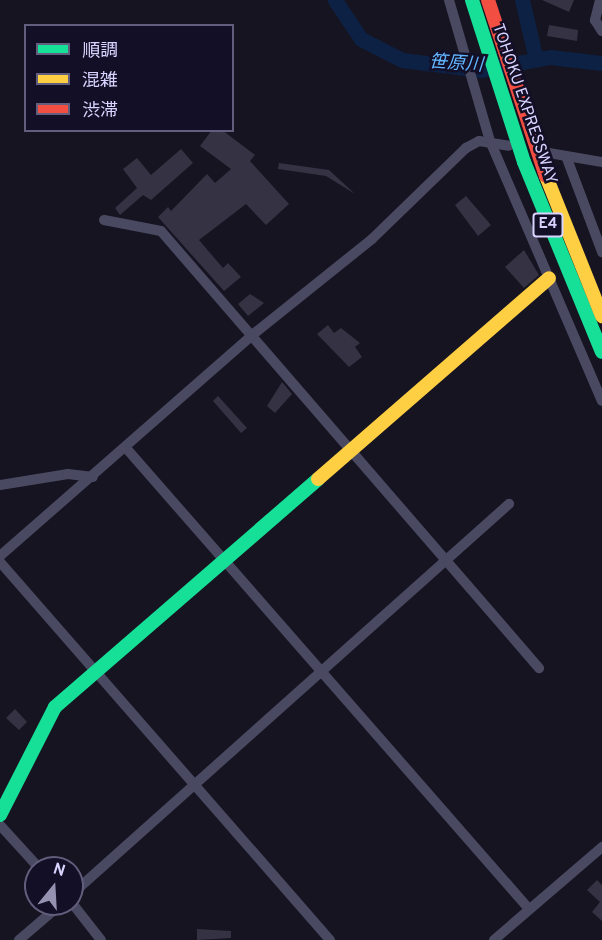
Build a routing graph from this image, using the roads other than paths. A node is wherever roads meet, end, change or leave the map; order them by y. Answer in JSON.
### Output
{"nodes":[{"id":1,"x":449,"y":0,"type":"edge"},
{"id":2,"x":488,"y":0,"type":"edge"},
{"id":3,"x":600,"y":0,"type":"edge"},
{"id":4,"x":473,"y":4,"type":"edge"},
{"id":5,"x":602,"y":31,"type":"edge"},
{"id":6,"x":490,"y":141,"type":"junction"},
{"id":7,"x":509,"y":146,"type":"dead end"},
{"id":8,"x":549,"y":153,"type":"dead end"},
{"id":9,"x":566,"y":156,"type":"junction"},
{"id":10,"x":602,"y":162,"type":"edge"},
{"id":11,"x":104,"y":220,"type":"dead end"},
{"id":12,"x":602,"y":252,"type":"edge"},
{"id":13,"x":549,"y":278,"type":"junction"},
{"id":14,"x":602,"y":316,"type":"edge"},
{"id":15,"x":252,"y":336,"type":"junction"},
{"id":16,"x":602,"y":352,"type":"edge"},
{"id":17,"x":602,"y":401,"type":"edge"},
{"id":18,"x":126,"y":448,"type":"junction"},
{"id":19,"x":351,"y":450,"type":"junction"},
{"id":20,"x":93,"y":477,"type":"junction"},
{"id":21,"x":0,"y":485,"type":"edge"},
{"id":22,"x":509,"y":504,"type":"dead end"},
{"id":23,"x":0,"y":556,"type":"edge"},
{"id":24,"x":447,"y":558,"type":"junction"},
{"id":25,"x":225,"y":559,"type":"junction"},
{"id":26,"x":0,"y":562,"type":"edge"},
{"id":27,"x":539,"y":668,"type":"dead end"},
{"id":28,"x":320,"y":670,"type":"junction"},
{"id":29,"x":96,"y":671,"type":"junction"},
{"id":30,"x":195,"y":784,"type":"junction"},
{"id":31,"x":0,"y":815,"type":"edge"},
{"id":32,"x":0,"y":825,"type":"edge"},
{"id":33,"x":602,"y":847,"type":"edge"},
{"id":34,"x":28,"y":856,"type":"edge"},
{"id":35,"x":84,"y":883,"type":"edge"},
{"id":36,"x":529,"y":909,"type":"junction"},
{"id":37,"x":47,"y":916,"type":"edge"},
{"id":38,"x":82,"y":916,"type":"edge"},
{"id":39,"x":19,"y":940,"type":"edge"},
{"id":40,"x":101,"y":940,"type":"edge"},
{"id":41,"x":330,"y":940,"type":"edge"},
{"id":42,"x":494,"y":940,"type":"edge"}],
"edges":[{"from":1,"to":6,"type":"street"},
{"from":2,"to":14,"type":"main road","name":"TOHOKU EXPRESSWAY","number":"E4"},
{"from":3,"to":5,"type":"street"},
{"from":4,"to":16,"type":"main road","name":"TOHOKU EXPRESSWAY","number":"E4"},
{"from":6,"to":7,"type":"street"},
{"from":6,"to":13,"type":"street"},
{"from":6,"to":15,"type":"street"},
{"from":8,"to":9,"type":"street"},
{"from":9,"to":10,"type":"street"},
{"from":9,"to":12,"type":"street"},
{"from":11,"to":15,"type":"street"},
{"from":13,"to":17,"type":"street"},
{"from":13,"to":19,"type":"main road"},
{"from":15,"to":18,"type":"street"},
{"from":15,"to":19,"type":"street"},
{"from":18,"to":20,"type":"street"},
{"from":18,"to":25,"type":"street"},
{"from":19,"to":24,"type":"street"},
{"from":19,"to":25,"type":"main road"},
{"from":20,"to":21,"type":"street"},
{"from":20,"to":23,"type":"street"},
{"from":22,"to":24,"type":"street"},
{"from":24,"to":27,"type":"street"},
{"from":24,"to":28,"type":"street"},
{"from":25,"to":28,"type":"street"},
{"from":25,"to":29,"type":"main road"},
{"from":26,"to":29,"type":"street"},
{"from":28,"to":30,"type":"street"},
{"from":28,"to":36,"type":"street"},
{"from":29,"to":30,"type":"street"},
{"from":29,"to":31,"type":"main road"},
{"from":30,"to":35,"type":"street"},
{"from":30,"to":41,"type":"street"},
{"from":32,"to":34,"type":"street"},
{"from":33,"to":36,"type":"street"},
{"from":36,"to":42,"type":"street"},
{"from":37,"to":39,"type":"street"},
{"from":38,"to":40,"type":"street"}]}
